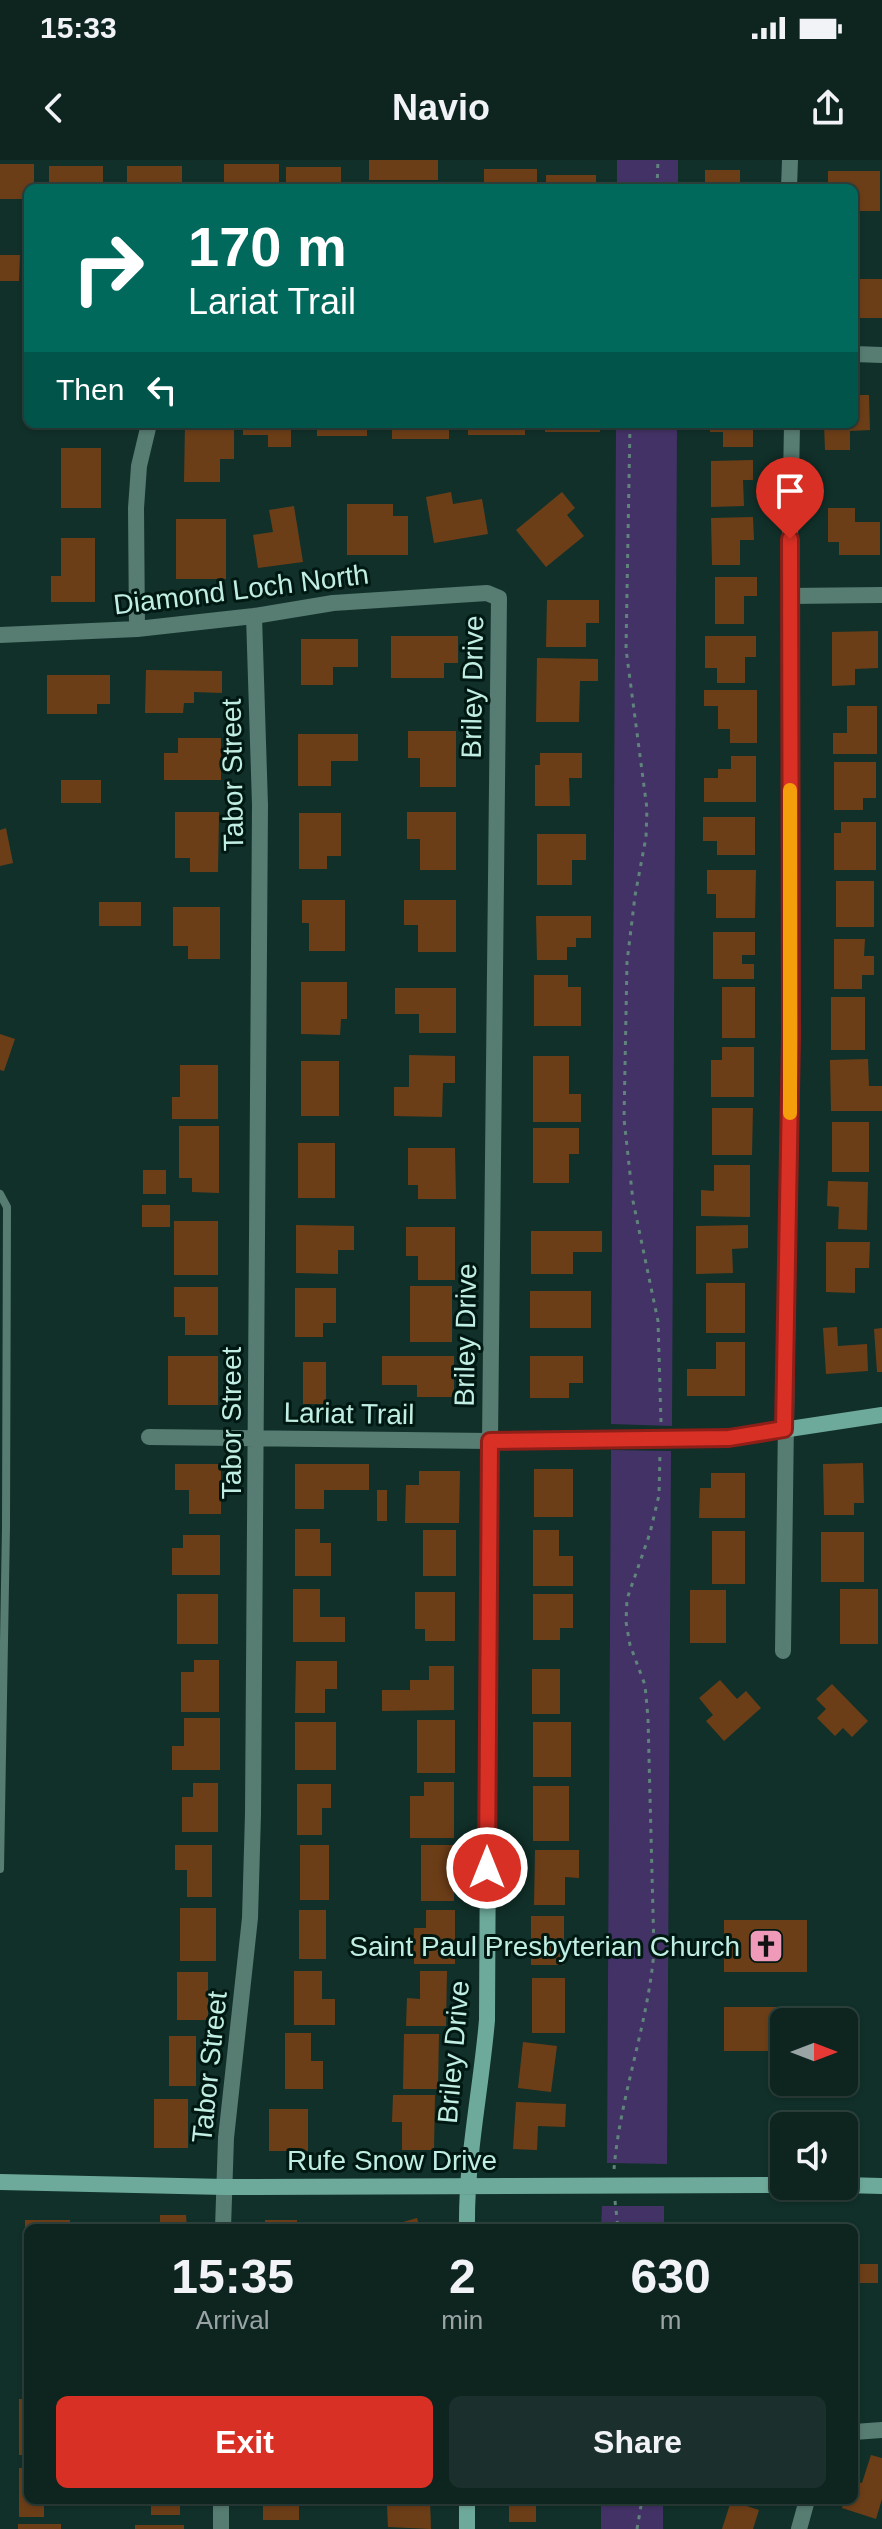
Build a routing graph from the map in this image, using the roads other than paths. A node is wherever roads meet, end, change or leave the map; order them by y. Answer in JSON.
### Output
{"nodes":[{"id":1,"x":790,"y":160,"type":"edge"},
{"id":2,"x":789,"y":184,"type":"edge"},
{"id":3,"x":858,"y":354,"type":"edge"},
{"id":4,"x":882,"y":355,"type":"edge"},
{"id":5,"x":148,"y":428,"type":"edge"},
{"id":6,"x":792,"y":428,"type":"edge"},
{"id":7,"x":487,"y":593,"type":"joint"},
{"id":8,"x":882,"y":595,"type":"edge"},
{"id":9,"x":789,"y":596,"type":"junction"},
{"id":10,"x":254,"y":616,"type":"junction"},
{"id":11,"x":137,"y":629,"type":"junction"},
{"id":12,"x":0,"y":635,"type":"edge"},
{"id":13,"x":0,"y":1194,"type":"edge"},
{"id":14,"x":882,"y":1415,"type":"edge"},
{"id":15,"x":784,"y":1429,"type":"junction"},
{"id":16,"x":149,"y":1437,"type":"dead end"},
{"id":17,"x":258,"y":1438,"type":"junction"},
{"id":18,"x":490,"y":1441,"type":"junction"},
{"id":19,"x":2,"y":1623,"type":"edge"},
{"id":20,"x":783,"y":1651,"type":"dead end"},
{"id":21,"x":0,"y":1786,"type":"edge"},
{"id":22,"x":0,"y":1869,"type":"edge"},
{"id":23,"x":0,"y":2182,"type":"edge"},
{"id":24,"x":770,"y":2185,"type":"edge"},
{"id":25,"x":858,"y":2185,"type":"edge"},
{"id":26,"x":466,"y":2186,"type":"junction"},
{"id":27,"x":882,"y":2186,"type":"edge"},
{"id":28,"x":225,"y":2187,"type":"junction"},
{"id":29,"x":223,"y":2224,"type":"edge"},
{"id":30,"x":467,"y":2224,"type":"edge"},
{"id":31,"x":882,"y":2430,"type":"edge"},
{"id":32,"x":858,"y":2432,"type":"edge"},
{"id":33,"x":221,"y":2504,"type":"edge"},
{"id":34,"x":467,"y":2504,"type":"edge"},
{"id":35,"x":806,"y":2504,"type":"edge"},
{"id":36,"x":221,"y":2529,"type":"edge"},
{"id":37,"x":467,"y":2529,"type":"edge"},
{"id":38,"x":799,"y":2529,"type":"edge"}],
"edges":[{"from":1,"to":2,"type":"street"},
{"from":3,"to":4,"type":"street"},
{"from":5,"to":11,"type":"street"},
{"from":6,"to":9,"type":"street"},
{"from":7,"to":10,"type":"street","name":"Diamond Loch North"},
{"from":7,"to":18,"type":"street","name":"Briley Drive"},
{"from":8,"to":9,"type":"street"},
{"from":9,"to":15,"type":"street"},
{"from":10,"to":11,"type":"street","name":"Diamond Loch North"},
{"from":10,"to":17,"type":"street","name":"Tabor Street"},
{"from":11,"to":12,"type":"street","name":"Diamond Loch North"},
{"from":13,"to":19,"type":"lane"},
{"from":14,"to":15,"type":"street","name":"Lariat Trail"},
{"from":15,"to":18,"type":"street","name":"Lariat Trail"},
{"from":15,"to":20,"type":"street"},
{"from":16,"to":17,"type":"street","name":"Lariat Trail"},
{"from":17,"to":18,"type":"street","name":"Lariat Trail"},
{"from":17,"to":28,"type":"street","name":"Tabor Street"},
{"from":18,"to":26,"type":"street","name":"Briley Drive"},
{"from":19,"to":21,"type":"lane"},
{"from":21,"to":22,"type":"lane"},
{"from":23,"to":28,"type":"street","name":"Rufe Snow Drive"},
{"from":24,"to":26,"type":"street","name":"Rufe Snow Drive"},
{"from":25,"to":27,"type":"street"},
{"from":26,"to":28,"type":"street","name":"Rufe Snow Drive"},
{"from":26,"to":30,"type":"street","name":"Briley Drive"},
{"from":28,"to":29,"type":"street","name":"Tabor Street"},
{"from":31,"to":32,"type":"street"},
{"from":33,"to":36,"type":"street"},
{"from":34,"to":37,"type":"street"},
{"from":35,"to":38,"type":"street"}]}
